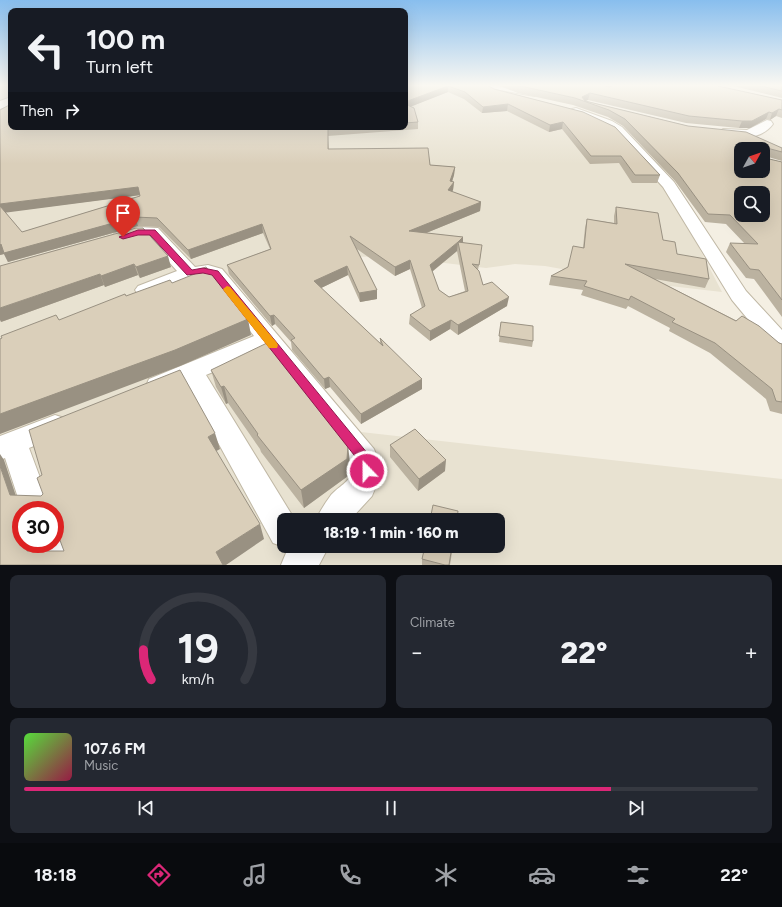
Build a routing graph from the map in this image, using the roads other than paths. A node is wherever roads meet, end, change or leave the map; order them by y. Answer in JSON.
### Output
{"nodes":[{"id":1,"x":576,"y":111,"type":"edge"},
{"id":2,"x":767,"y":124,"type":"dead end"},
{"id":3,"x":709,"y":131,"type":"edge"},
{"id":4,"x":101,"y":243,"type":"edge"},
{"id":5,"x":190,"y":273,"type":"junction"},
{"id":6,"x":124,"y":297,"type":"edge"},
{"id":7,"x":268,"y":339,"type":"junction"},
{"id":8,"x":782,"y":345,"type":"edge"},
{"id":9,"x":192,"y":372,"type":"junction"},
{"id":10,"x":140,"y":392,"type":"edge"},
{"id":11,"x":73,"y":419,"type":"edge"},
{"id":12,"x":7,"y":445,"type":"edge"},
{"id":13,"x":34,"y":501,"type":"edge"},
{"id":14,"x":337,"y":513,"type":"edge"},
{"id":15,"x":277,"y":520,"type":"edge"},
{"id":16,"x":53,"y":553,"type":"edge"},
{"id":17,"x":57,"y":565,"type":"edge"}],
"edges":[{"from":1,"to":8,"type":"street"},
{"from":2,"to":3,"type":"street"},
{"from":4,"to":5,"type":"street"},
{"from":5,"to":6,"type":"street"},
{"from":5,"to":7,"type":"street"},
{"from":7,"to":9,"type":"street"},
{"from":7,"to":14,"type":"street"},
{"from":9,"to":10,"type":"street"},
{"from":9,"to":15,"type":"street"},
{"from":11,"to":12,"type":"street"},
{"from":12,"to":13,"type":"street"},
{"from":16,"to":17,"type":"street"}]}
